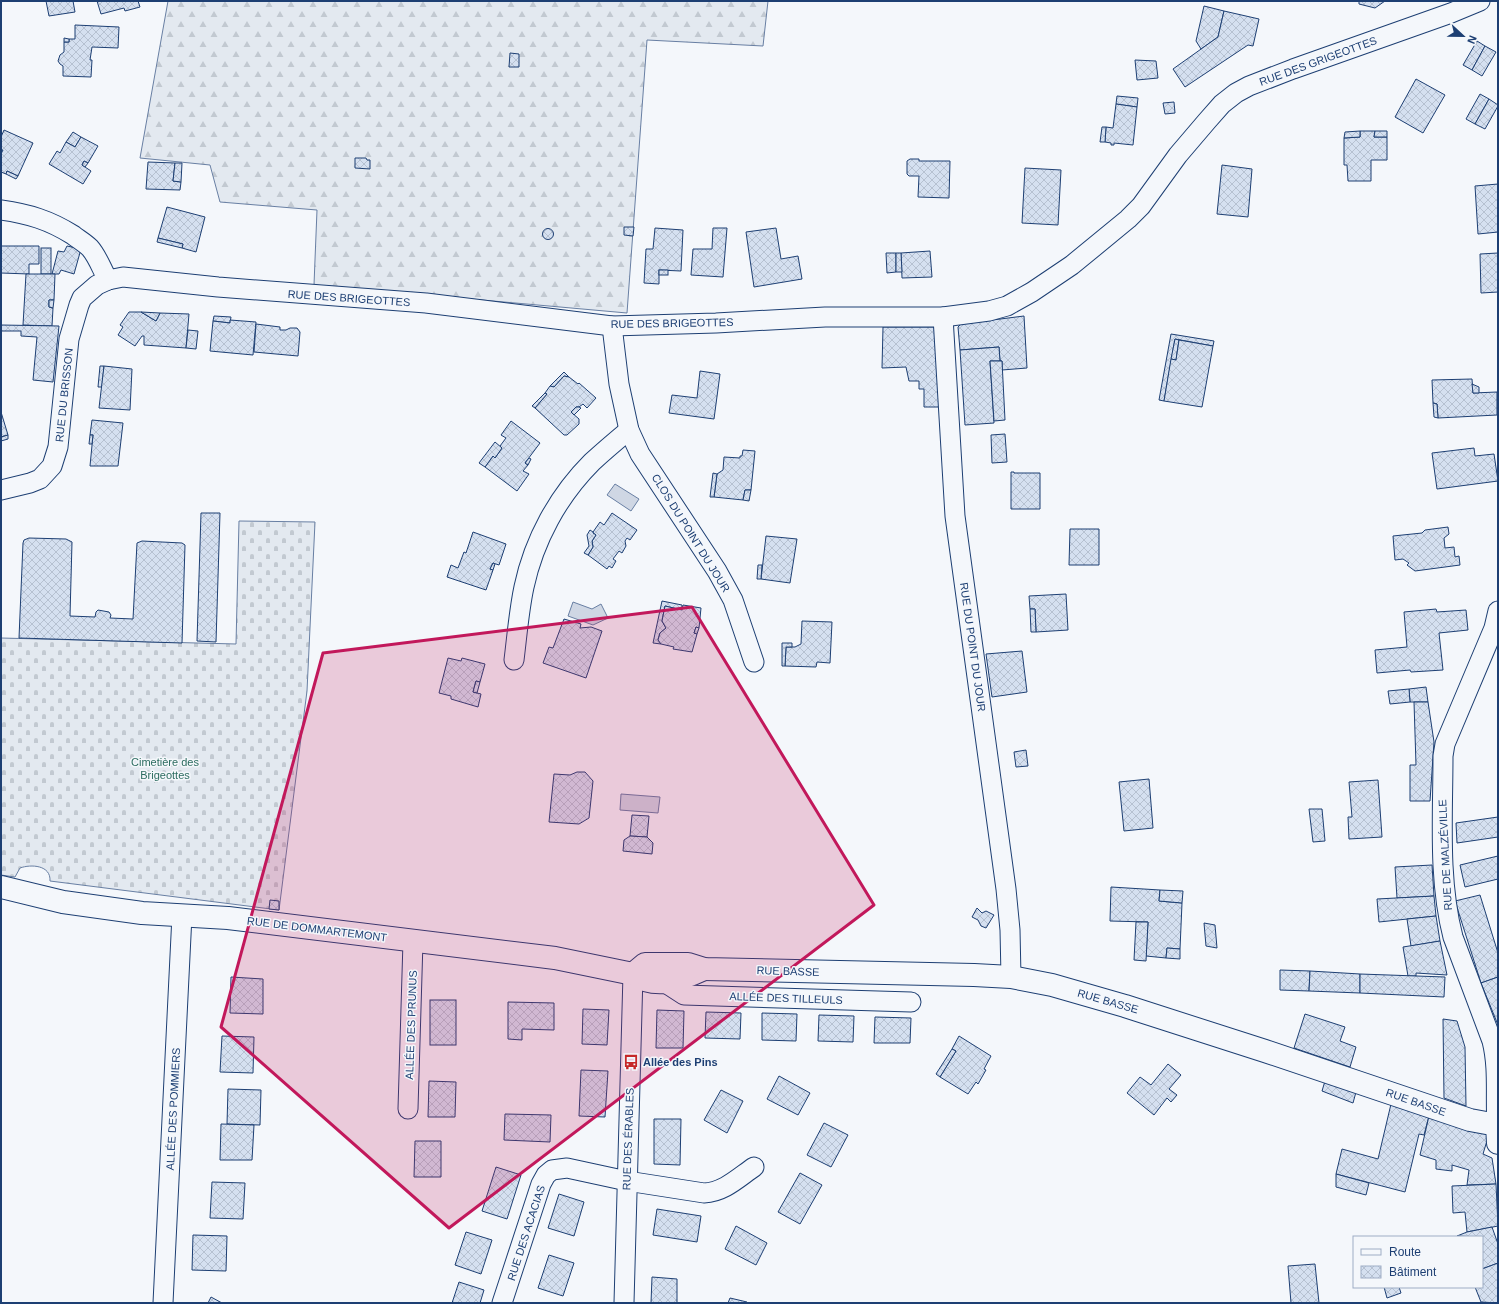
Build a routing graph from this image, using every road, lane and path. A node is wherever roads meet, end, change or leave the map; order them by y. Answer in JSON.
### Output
{"nodes":[{"id":1,"x":1480,"y":1,"type":"edge"},
{"id":2,"x":1178,"y":155,"type":"joint"},
{"id":3,"x":1,"y":210,"type":"edge"},
{"id":4,"x":108,"y":280,"type":"junction"},
{"id":5,"x":943,"y":317,"type":"junction"},
{"id":6,"x":612,"y":326,"type":"junction"},
{"id":7,"x":629,"y":430,"type":"junction"},
{"id":8,"x":1,"y":490,"type":"edge"},
{"id":9,"x":1498,"y":611,"type":"edge"},
{"id":10,"x":514,"y":660,"type":"dead end"},
{"id":11,"x":754,"y":662,"type":"dead end"},
{"id":12,"x":1,"y":887,"type":"edge"},
{"id":13,"x":182,"y":915,"type":"junction"},
{"id":14,"x":413,"y":941,"type":"junction"},
{"id":15,"x":704,"y":969,"type":"junction"},
{"id":16,"x":633,"y":974,"type":"junction"},
{"id":17,"x":1011,"y":977,"type":"junction"},
{"id":18,"x":664,"y":982,"type":"junction"},
{"id":19,"x":911,"y":1002,"type":"dead end"},
{"id":20,"x":408,"y":1109,"type":"dead end"},
{"id":21,"x":1498,"y":1131,"type":"edge"},
{"id":22,"x":754,"y":1167,"type":"dead end"},
{"id":23,"x":627,"y":1181,"type":"junction"},
{"id":24,"x":163,"y":1303,"type":"edge"},
{"id":25,"x":502,"y":1303,"type":"edge"},
{"id":26,"x":624,"y":1303,"type":"edge"}],
"edges":[{"from":1,"to":2,"type":"street","name":"RUE DES GRIGEOTTES"},
{"from":2,"to":5,"type":"street","name":"RUE DES BRIGEOTTES"},
{"from":3,"to":4,"type":"street"},
{"from":4,"to":6,"type":"street","name":"RUE DES BRIGEOTTES"},
{"from":4,"to":8,"type":"street","name":"RUE DU BRISSON"},
{"from":5,"to":6,"type":"street","name":"RUE DES BRIGEOTTES"},
{"from":5,"to":17,"type":"street","name":"RUE DU POINT DU JOUR"},
{"from":6,"to":7,"type":"street","name":"CLOS DU POINT DU JOUR"},
{"from":7,"to":10,"type":"street"},
{"from":7,"to":11,"type":"street","name":"CLOS DU POINT DU JOUR"},
{"from":9,"to":21,"type":"street","name":"RUE DE MALZÉVILLE"},
{"from":12,"to":13,"type":"street","name":"RUE DE DOMMARTEMONT"},
{"from":13,"to":14,"type":"street","name":"RUE DE DOMMARTEMONT"},
{"from":13,"to":24,"type":"street","name":"ALLÉE DES POMMIERS"},
{"from":14,"to":16,"type":"street","name":"RUE DE DOMMARTEMONT"},
{"from":14,"to":20,"type":"street","name":"ALLÉE DES PRUNUS"},
{"from":15,"to":16,"type":"street","name":"RUE BASSE"},
{"from":15,"to":17,"type":"street","name":"RUE BASSE"},
{"from":15,"to":18,"type":"street","name":"RUE BASSE"},
{"from":16,"to":18,"type":"street","name":"RUE BASSE"},
{"from":16,"to":23,"type":"street","name":"RUE DES ÉRABLES"},
{"from":17,"to":21,"type":"street","name":"RUE BASSE"},
{"from":18,"to":19,"type":"street","name":"ALLÉE DES TILLEULS"},
{"from":22,"to":23,"type":"street"},
{"from":23,"to":25,"type":"street","name":"RUE DES ACACIAS"},
{"from":23,"to":26,"type":"street","name":"RUE DES ÉRABLES"}]}
